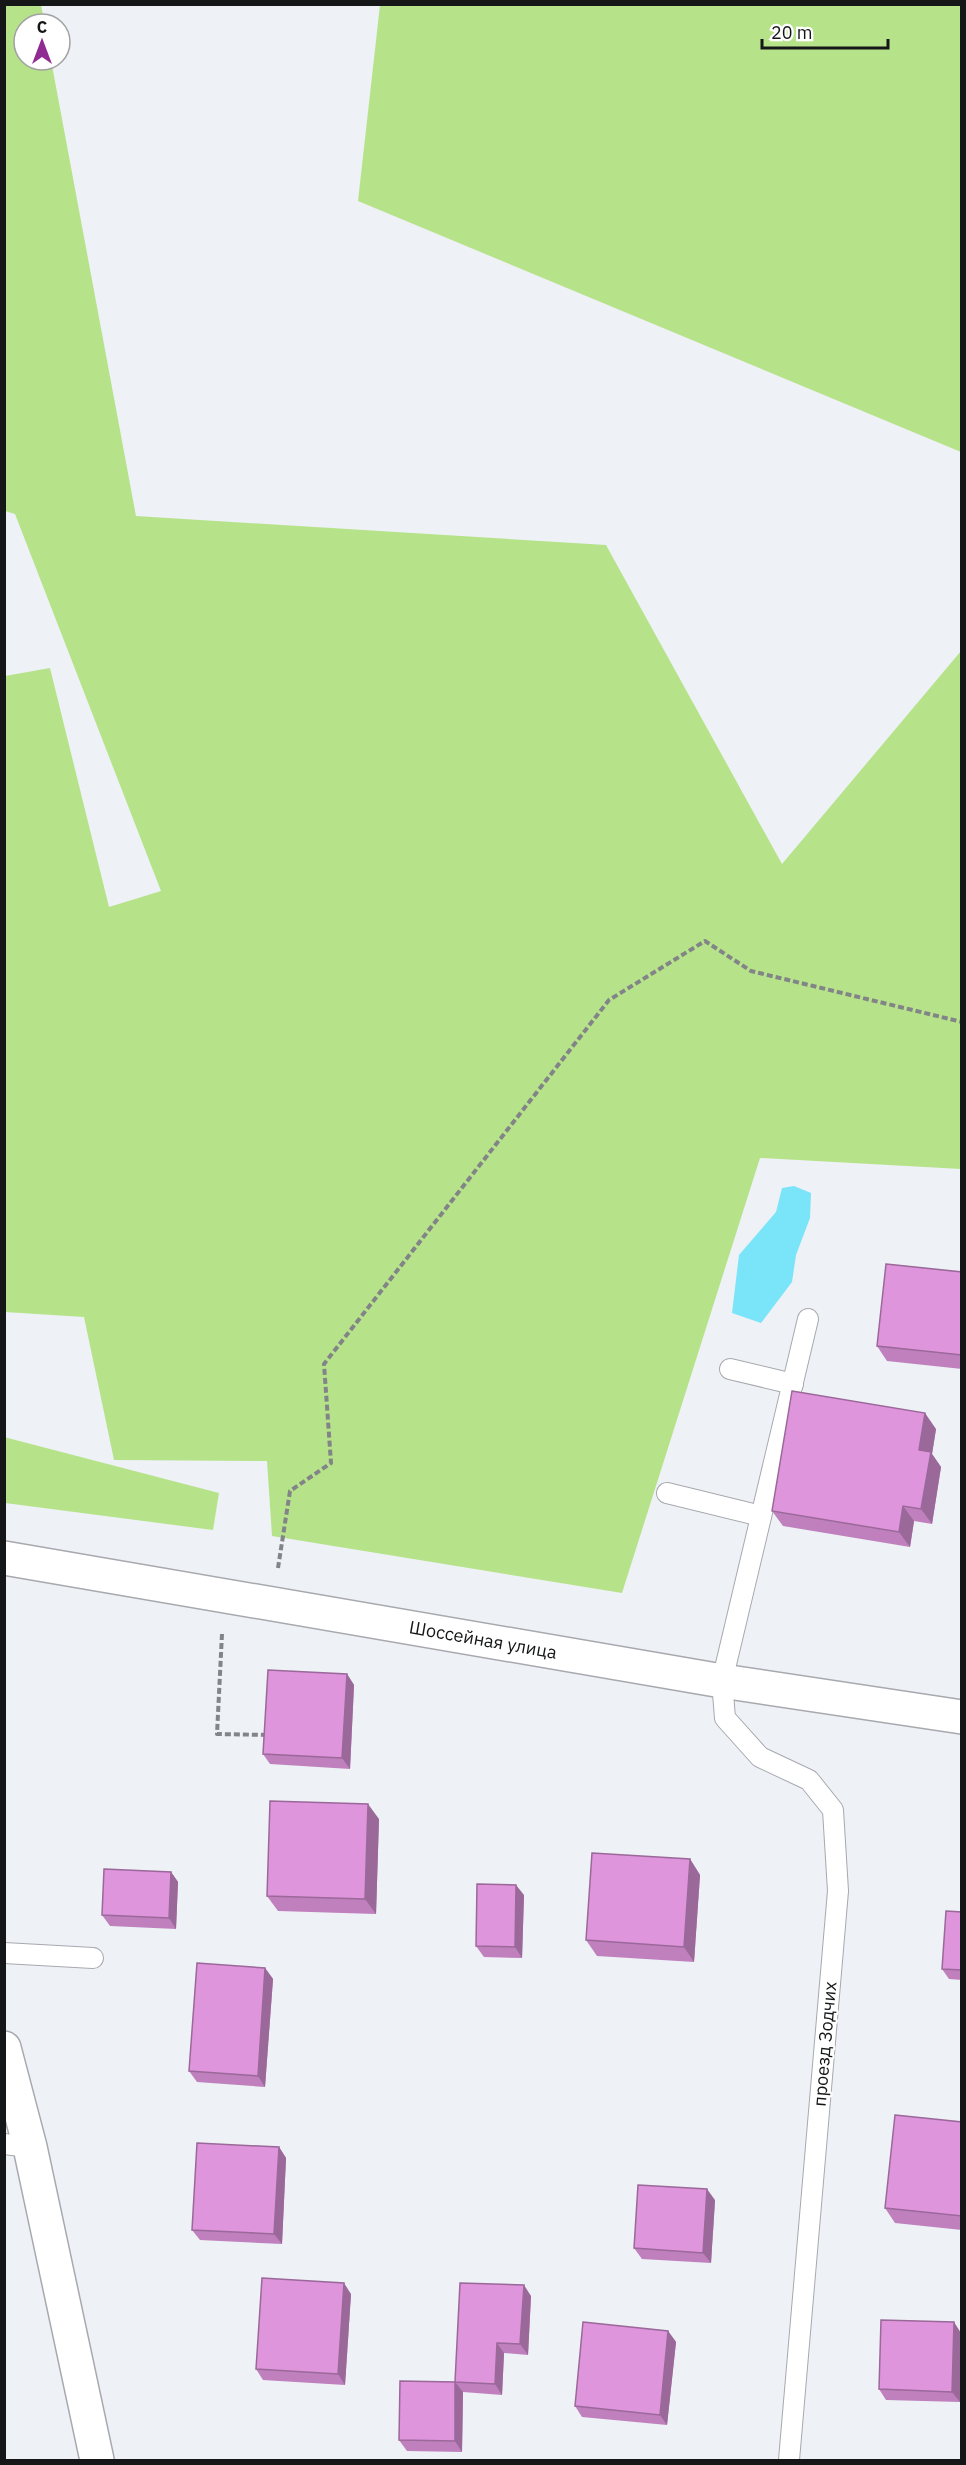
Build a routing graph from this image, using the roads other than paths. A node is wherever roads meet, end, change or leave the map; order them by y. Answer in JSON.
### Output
{"nodes":[{"id":1,"x":808,"y":1319,"type":"dead end"},
{"id":2,"x":730,"y":1369,"type":"dead end"},
{"id":3,"x":793,"y":1384,"type":"junction"},
{"id":4,"x":667,"y":1493,"type":"dead end"},
{"id":5,"x":761,"y":1516,"type":"junction"},
{"id":6,"x":4,"y":1558,"type":"edge"},
{"id":7,"x":722,"y":1680,"type":"junction"},
{"id":8,"x":962,"y":1717,"type":"edge"},
{"id":9,"x":4,"y":1953,"type":"edge"},
{"id":10,"x":93,"y":1958,"type":"dead end"},
{"id":11,"x":4,"y":2048,"type":"edge"},
{"id":12,"x":17,"y":2146,"type":"edge"},
{"id":13,"x":98,"y":2460,"type":"edge"},
{"id":14,"x":789,"y":2460,"type":"edge"}],
"edges":[{"from":1,"to":3,"type":"lane","name":"проезд Зодчих"},
{"from":2,"to":3,"type":"lane"},
{"from":3,"to":5,"type":"lane","name":"проезд Зодчих"},
{"from":4,"to":5,"type":"lane"},
{"from":5,"to":7,"type":"lane","name":"проезд Зодчих"},
{"from":6,"to":7,"type":"street","name":"Шоссейная улица"},
{"from":7,"to":8,"type":"street","name":"Шоссейная улица"},
{"from":7,"to":14,"type":"lane","name":"проезд Зодчих"},
{"from":9,"to":10,"type":"lane"},
{"from":11,"to":12,"type":"street"},
{"from":12,"to":13,"type":"street"}]}
